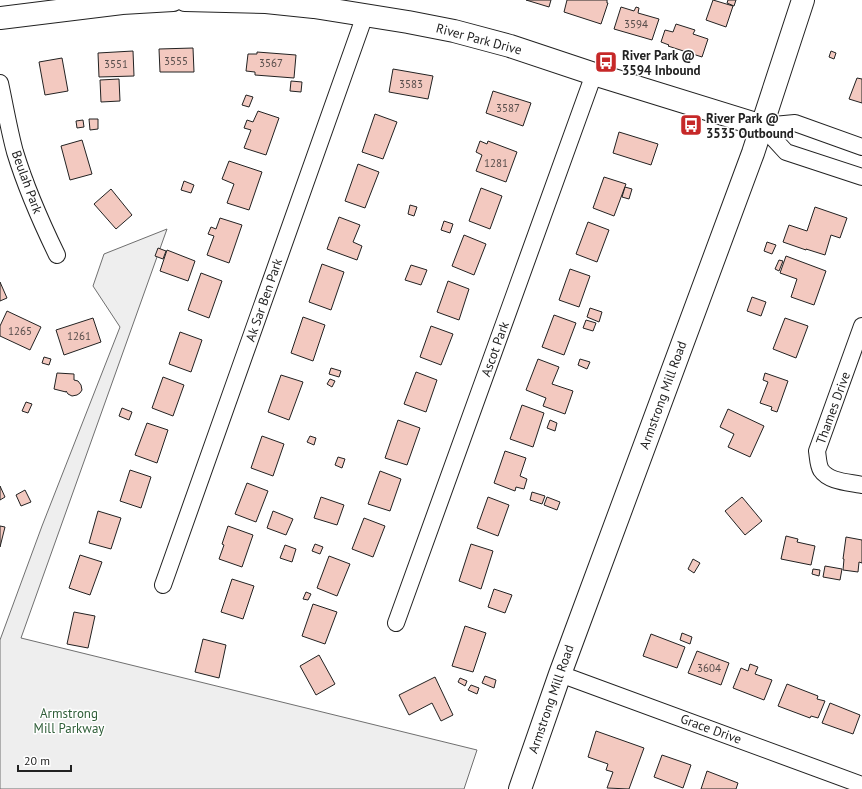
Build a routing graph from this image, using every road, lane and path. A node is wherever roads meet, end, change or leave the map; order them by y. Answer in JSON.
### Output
{"nodes":[{"id":1,"x":172,"y":0,"type":"edge"},
{"id":2,"x":185,"y":0,"type":"edge"},
{"id":3,"x":803,"y":0,"type":"edge"},
{"id":4,"x":365,"y":15,"type":"junction"},
{"id":5,"x":0,"y":18,"type":"edge"},
{"id":6,"x":594,"y":74,"type":"junction"},
{"id":7,"x":0,"y":83,"type":"edge"},
{"id":8,"x":762,"y":126,"type":"junction"},
{"id":9,"x":862,"y":147,"type":"edge"},
{"id":10,"x":862,"y":177,"type":"edge"},
{"id":11,"x":57,"y":255,"type":"dead end"},
{"id":12,"x":862,"y":326,"type":"edge"},
{"id":13,"x":862,"y":485,"type":"edge"},
{"id":14,"x":163,"y":585,"type":"dead end"},
{"id":15,"x":396,"y":623,"type":"dead end"},
{"id":16,"x":560,"y":674,"type":"junction"},
{"id":17,"x":862,"y":785,"type":"edge"},
{"id":18,"x":520,"y":789,"type":"edge"}],
"edges":[{"from":1,"to":5,"type":"main road"},
{"from":2,"to":4,"type":"main road","name":"River Park Drive"},
{"from":3,"to":8,"type":"main road","name":"Armstrong Mill Road"},
{"from":4,"to":6,"type":"main road","name":"River Park Drive"},
{"from":4,"to":14,"type":"street","name":"Ak Sar Ben Park"},
{"from":6,"to":8,"type":"main road","name":"River Park Drive"},
{"from":6,"to":15,"type":"street","name":"Ascot Park"},
{"from":7,"to":11,"type":"street","name":"Beulah Park"},
{"from":8,"to":9,"type":"street","name":"River Park Drive"},
{"from":8,"to":10,"type":"street"},
{"from":8,"to":16,"type":"main road","name":"Armstrong Mill Road"},
{"from":12,"to":13,"type":"street","name":"Thames Drive"},
{"from":16,"to":17,"type":"street","name":"Grace Drive"},
{"from":16,"to":18,"type":"main road","name":"Armstrong Mill Road"}]}
